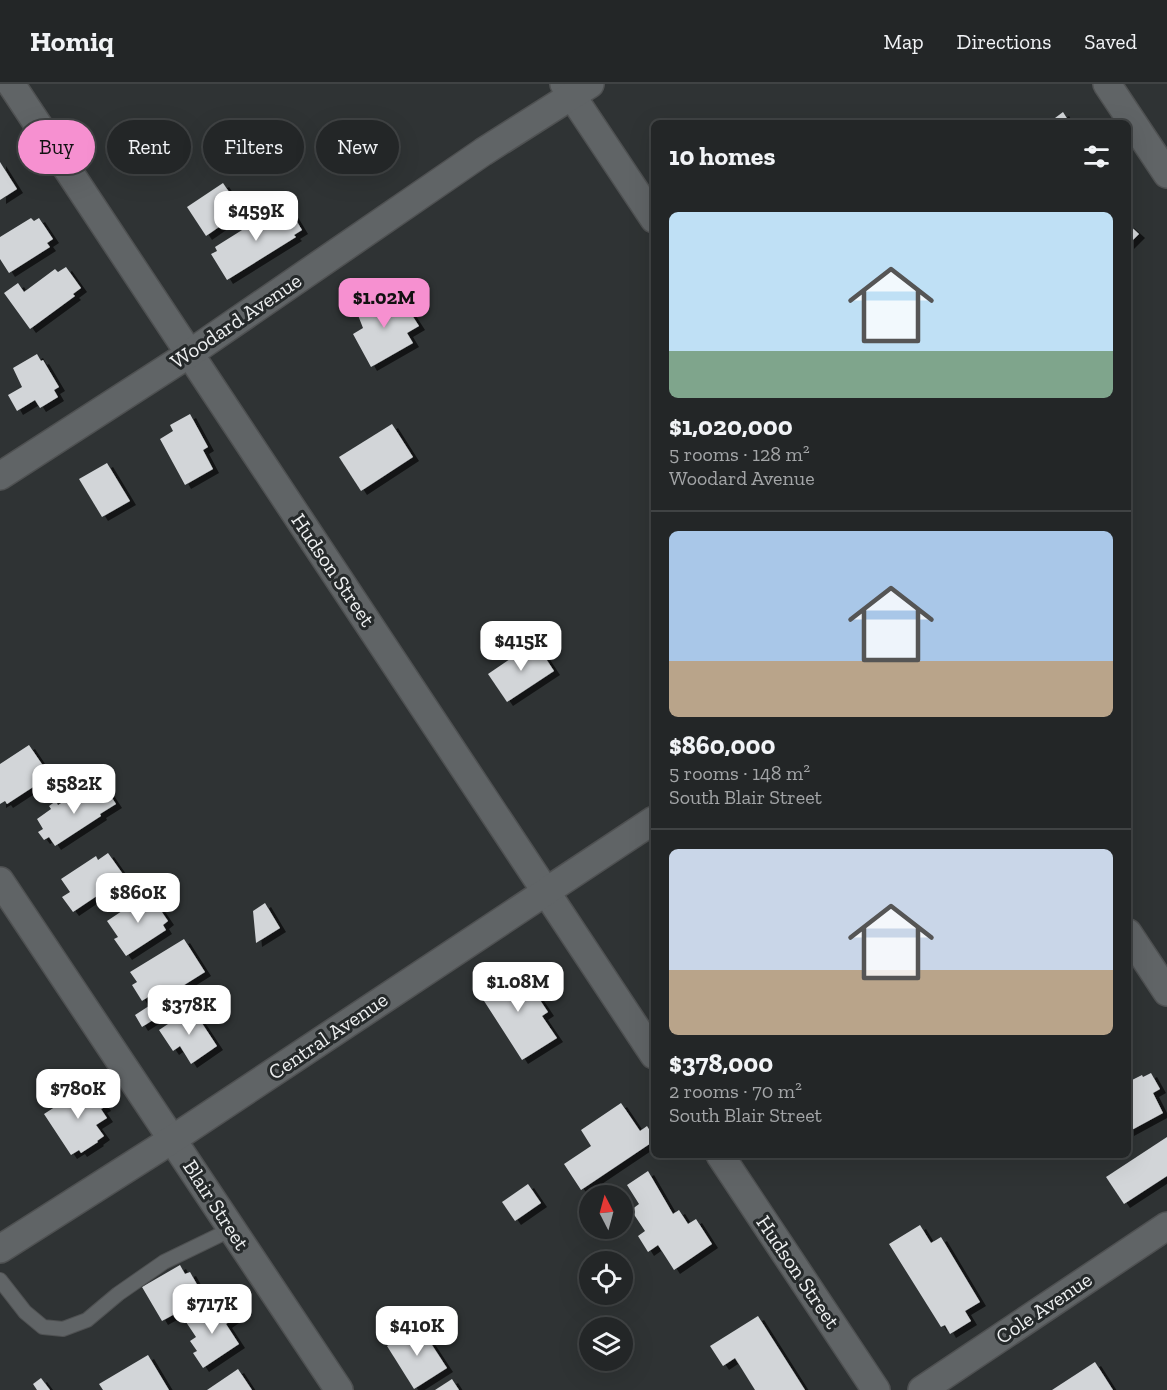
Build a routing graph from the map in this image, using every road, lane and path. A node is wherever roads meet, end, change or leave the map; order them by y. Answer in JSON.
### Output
{"nodes":[{"id":1,"x":11,"y":84,"type":"edge"},
{"id":2,"x":1107,"y":84,"type":"edge"},
{"id":3,"x":575,"y":88,"type":"edge"},
{"id":4,"x":1167,"y":174,"type":"edge"},
{"id":5,"x":651,"y":214,"type":"edge"},
{"id":6,"x":189,"y":354,"type":"junction"},
{"id":7,"x":0,"y":476,"type":"edge"},
{"id":8,"x":651,"y":822,"type":"edge"},
{"id":9,"x":0,"y":881,"type":"edge"},
{"id":10,"x":546,"y":892,"type":"junction"},
{"id":11,"x":1131,"y":938,"type":"edge"},
{"id":12,"x":1167,"y":992,"type":"edge"},
{"id":13,"x":651,"y":1050,"type":"edge"},
{"id":14,"x":174,"y":1139,"type":"junction"},
{"id":15,"x":722,"y":1158,"type":"edge"},
{"id":16,"x":1167,"y":1226,"type":"edge"},
{"id":17,"x":232,"y":1229,"type":"junction"},
{"id":18,"x":0,"y":1249,"type":"edge"},
{"id":19,"x":0,"y":1280,"type":"edge"},
{"id":20,"x":339,"y":1390,"type":"edge"},
{"id":21,"x":876,"y":1390,"type":"edge"},
{"id":22,"x":921,"y":1390,"type":"edge"}],
"edges":[{"from":1,"to":6,"type":"street","name":"Hudson Street"},
{"from":2,"to":4,"type":"street"},
{"from":3,"to":5,"type":"street"},
{"from":3,"to":6,"type":"street","name":"Woodard Avenue"},
{"from":6,"to":7,"type":"street","name":"Woodard Avenue"},
{"from":6,"to":10,"type":"street","name":"Hudson Street"},
{"from":8,"to":10,"type":"street","name":"Central Avenue"},
{"from":9,"to":14,"type":"street","name":"Blair Street"},
{"from":10,"to":13,"type":"street","name":"Hudson Street"},
{"from":10,"to":14,"type":"street","name":"Central Avenue"},
{"from":11,"to":12,"type":"street"},
{"from":14,"to":17,"type":"street","name":"Blair Street"},
{"from":14,"to":18,"type":"street","name":"Central Avenue"},
{"from":15,"to":21,"type":"street","name":"Hudson Street"},
{"from":16,"to":22,"type":"street","name":"Cole Avenue"},
{"from":17,"to":19,"type":"lane"},
{"from":17,"to":20,"type":"street","name":"Blair Street"}]}
